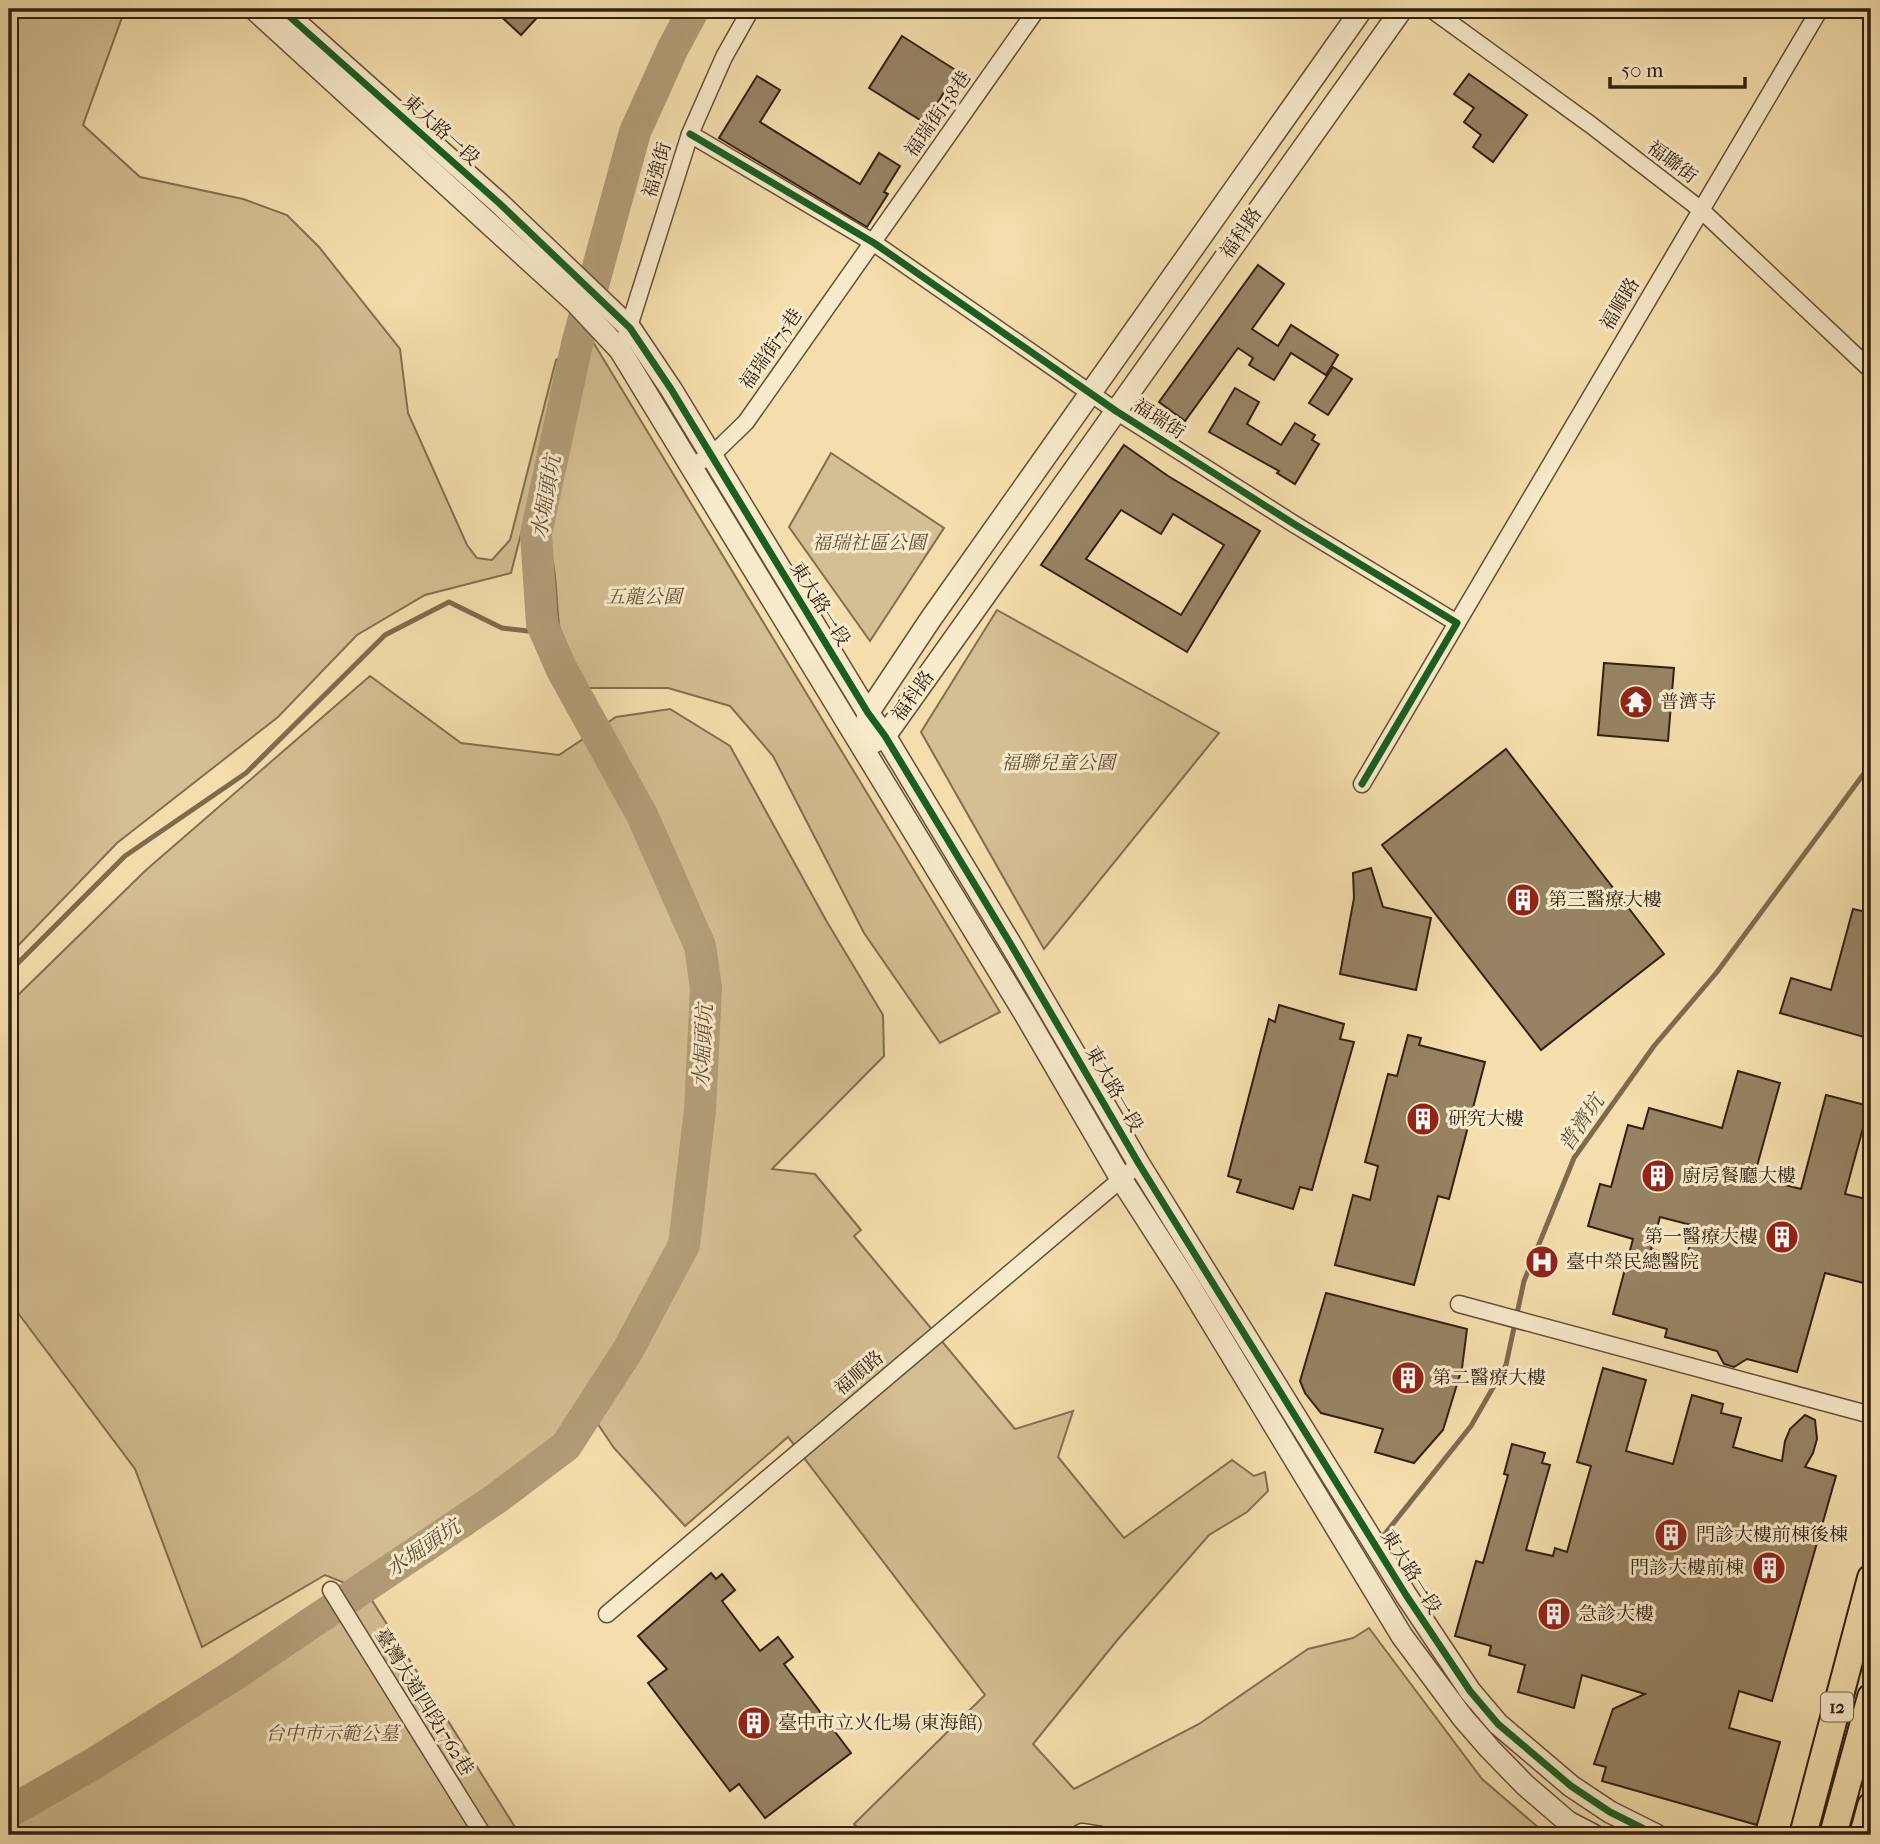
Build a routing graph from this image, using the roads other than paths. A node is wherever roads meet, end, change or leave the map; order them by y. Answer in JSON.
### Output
{"nodes":[{"id":1,"x":254,"y":9,"type":"edge"},
{"id":2,"x":281,"y":9,"type":"edge"},
{"id":3,"x":751,"y":9,"type":"edge"},
{"id":4,"x":1037,"y":9,"type":"edge"},
{"id":5,"x":1362,"y":9,"type":"edge"},
{"id":6,"x":1402,"y":9,"type":"edge"},
{"id":7,"x":1431,"y":9,"type":"edge"},
{"id":8,"x":1820,"y":9,"type":"edge"},
{"id":9,"x":690,"y":134,"type":"junction"},
{"id":10,"x":1700,"y":209,"type":"junction"},
{"id":11,"x":874,"y":243,"type":"junction"},
{"id":12,"x":630,"y":328,"type":"junction"},
{"id":13,"x":620,"y":350,"type":"junction"},
{"id":14,"x":1871,"y":370,"type":"edge"},
{"id":15,"x":1091,"y":394,"type":"junction"},
{"id":16,"x":1116,"y":411,"type":"junction"},
{"id":17,"x":710,"y":456,"type":"junction"},
{"id":18,"x":691,"y":466,"type":"junction"},
{"id":19,"x":1457,"y":623,"type":"junction"},
{"id":20,"x":869,"y":713,"type":"junction"},
{"id":21,"x":885,"y":736,"type":"junction"},
{"id":22,"x":862,"y":748,"type":"junction"},
{"id":23,"x":1362,"y":784,"type":"dead end"},
{"id":24,"x":1139,"y":1164,"type":"junction"},
{"id":25,"x":1121,"y":1179,"type":"junction"},
{"id":26,"x":1205,"y":1269,"type":"junction"},
{"id":27,"x":1186,"y":1280,"type":"junction"},
{"id":28,"x":1459,"y":1304,"type":"dead end"},
{"id":29,"x":1871,"y":1415,"type":"edge"},
{"id":30,"x":1871,"y":1578,"type":"edge"},
{"id":31,"x":331,"y":1590,"type":"dead end"},
{"id":32,"x":607,"y":1614,"type":"dead end"},
{"id":33,"x":1871,"y":1697,"type":"edge"},
{"id":34,"x":1871,"y":1806,"type":"edge"},
{"id":35,"x":1565,"y":1828,"type":"edge"},
{"id":36,"x":483,"y":1835,"type":"edge"},
{"id":37,"x":1077,"y":1835,"type":"edge"},
{"id":38,"x":1101,"y":1835,"type":"edge"},
{"id":39,"x":1593,"y":1835,"type":"edge"},
{"id":40,"x":1656,"y":1835,"type":"edge"},
{"id":41,"x":1804,"y":1835,"type":"edge"},
{"id":42,"x":1833,"y":1835,"type":"edge"},
{"id":43,"x":1863,"y":1835,"type":"edge"}],
"edges":[{"from":1,"to":13,"type":"street","name":"東大路一段"},
{"from":2,"to":12,"type":"street","name":"東大路一段"},
{"from":3,"to":9,"type":"street","name":"福強街"},
{"from":4,"to":11,"type":"street","name":"福瑞街138巷"},
{"from":5,"to":15,"type":"street","name":"福科路"},
{"from":6,"to":16,"type":"street","name":"福科路"},
{"from":7,"to":10,"type":"street","name":"福聯街"},
{"from":8,"to":10,"type":"street","name":"福順路"},
{"from":9,"to":11,"type":"street","name":"福瑞街"},
{"from":9,"to":12,"type":"street","name":"福強街"},
{"from":10,"to":14,"type":"street","name":"福聯街"},
{"from":10,"to":19,"type":"street","name":"福順路"},
{"from":11,"to":15,"type":"street","name":"福瑞街"},
{"from":11,"to":17,"type":"street","name":"福瑞街75巷"},
{"from":12,"to":13,"type":"street","name":"福強街"},
{"from":12,"to":17,"type":"street","name":"東大路一段"},
{"from":13,"to":18,"type":"street","name":"東大路一段"},
{"from":15,"to":16,"type":"street","name":"福瑞街"},
{"from":15,"to":20,"type":"street","name":"福科路"},
{"from":16,"to":19,"type":"street","name":"福瑞街"},
{"from":16,"to":21,"type":"street","name":"福科路"},
{"from":17,"to":18,"type":"street","name":"福瑞街75巷"},
{"from":17,"to":20,"type":"street","name":"東大路一段"},
{"from":18,"to":22,"type":"street","name":"東大路一段"},
{"from":19,"to":23,"type":"street"},
{"from":20,"to":21,"type":"street","name":"東大路一段"},
{"from":20,"to":22,"type":"street","name":"福科路"},
{"from":21,"to":22,"type":"street","name":"福科路"},
{"from":21,"to":24,"type":"street","name":"東大路一段"},
{"from":22,"to":25,"type":"street","name":"東大路一段"},
{"from":24,"to":25,"type":"street","name":"福順路"},
{"from":24,"to":26,"type":"street","name":"東大路一段"},
{"from":25,"to":27,"type":"street","name":"東大路一段"},
{"from":25,"to":32,"type":"street","name":"福順路"},
{"from":26,"to":27,"type":"street"},
{"from":26,"to":40,"type":"street","name":"東大路一段"},
{"from":27,"to":35,"type":"street","name":"東大路一段"},
{"from":28,"to":29,"type":"street"},
{"from":30,"to":41,"type":"main road","number":"12"},
{"from":31,"to":36,"type":"street","name":"臺灣大道四段1762巷"},
{"from":33,"to":42,"type":"main road","number":"12"},
{"from":34,"to":43,"type":"main road"},
{"from":35,"to":39,"type":"street","name":"東大路一段"},
{"from":37,"to":38,"type":"street"}]}
